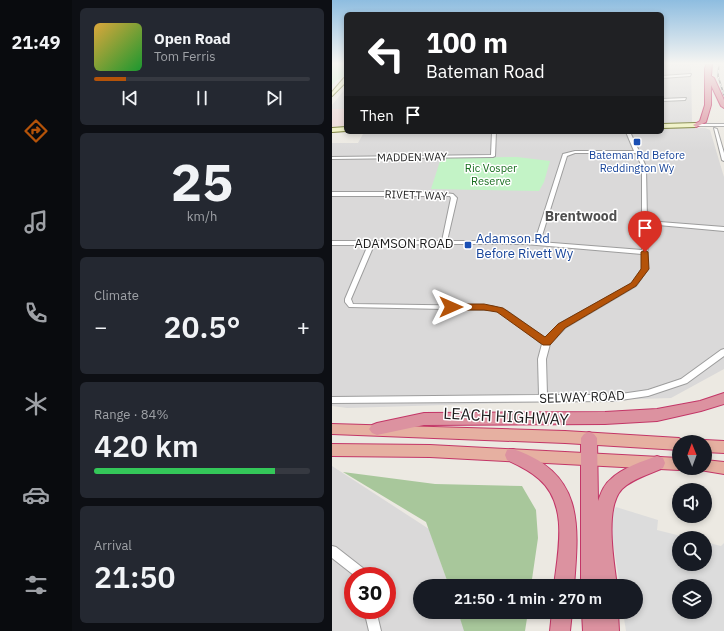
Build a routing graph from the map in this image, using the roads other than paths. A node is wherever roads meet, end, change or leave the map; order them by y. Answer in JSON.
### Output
{"nodes":[{"id":1,"x":708,"y":92,"type":"edge"},
{"id":2,"x":717,"y":92,"type":"edge"},
{"id":3,"x":685,"y":99,"type":"dead end"},
{"id":4,"x":664,"y":100,"type":"edge"},
{"id":5,"x":724,"y":106,"type":"edge"},
{"id":6,"x":704,"y":119,"type":"junction"},
{"id":7,"x":696,"y":125,"type":"junction"},
{"id":8,"x":724,"y":125,"type":"edge"},
{"id":9,"x":664,"y":126,"type":"edge"},
{"id":10,"x":714,"y":126,"type":"junction"},
{"id":11,"x":332,"y":129,"type":"edge"},
{"id":12,"x":344,"y":129,"type":"edge"},
{"id":13,"x":494,"y":134,"type":"edge"},
{"id":14,"x":630,"y":134,"type":"edge"},
{"id":15,"x":639,"y":152,"type":"junction"},
{"id":16,"x":332,"y":158,"type":"edge"},
{"id":17,"x":724,"y":160,"type":"edge"},
{"id":18,"x":332,"y":194,"type":"edge"},
{"id":19,"x":645,"y":222,"type":"junction"},
{"id":20,"x":724,"y":229,"type":"edge"},
{"id":21,"x":332,"y":243,"type":"edge"},
{"id":22,"x":372,"y":243,"type":"junction"},
{"id":23,"x":444,"y":243,"type":"junction"},
{"id":24,"x":537,"y":243,"type":"junction"},
{"id":25,"x":645,"y":252,"type":"junction"},
{"id":26,"x":546,"y":343,"type":"junction"},
{"id":27,"x":724,"y":352,"type":"edge"},
{"id":28,"x":724,"y":398,"type":"edge"},
{"id":29,"x":543,"y":399,"type":"junction"},
{"id":30,"x":332,"y":400,"type":"edge"},
{"id":31,"x":332,"y":428,"type":"edge"},
{"id":32,"x":377,"y":429,"type":"junction"},
{"id":33,"x":589,"y":438,"type":"junction"},
{"id":34,"x":672,"y":444,"type":"edge"},
{"id":35,"x":712,"y":446,"type":"edge"},
{"id":36,"x":724,"y":447,"type":"edge"},
{"id":37,"x":332,"y":450,"type":"edge"},
{"id":38,"x":514,"y":455,"type":"junction"},
{"id":39,"x":589,"y":458,"type":"junction"},
{"id":40,"x":657,"y":463,"type":"junction"},
{"id":41,"x":672,"y":464,"type":"edge"},
{"id":42,"x":712,"y":467,"type":"edge"},
{"id":43,"x":724,"y":468,"type":"edge"},
{"id":44,"x":332,"y":551,"type":"edge"},
{"id":45,"x":352,"y":567,"type":"edge"},
{"id":46,"x":564,"y":579,"type":"edge"},
{"id":47,"x":591,"y":579,"type":"edge"},
{"id":48,"x":607,"y":579,"type":"edge"},
{"id":49,"x":372,"y":619,"type":"edge"},
{"id":50,"x":561,"y":619,"type":"edge"},
{"id":51,"x":592,"y":619,"type":"edge"},
{"id":52,"x":608,"y":619,"type":"edge"},
{"id":53,"x":375,"y":631,"type":"edge"},
{"id":54,"x":560,"y":631,"type":"edge"},
{"id":55,"x":593,"y":631,"type":"edge"},
{"id":56,"x":609,"y":631,"type":"edge"}],
"edges":[{"from":1,"to":6,"type":"highway"},
{"from":2,"to":5,"type":"highway"},
{"from":3,"to":4,"type":"street"},
{"from":6,"to":7,"type":"highway"},
{"from":6,"to":10,"type":"highway"},
{"from":7,"to":9,"type":"main road"},
{"from":7,"to":10,"type":"street"},
{"from":8,"to":10,"type":"street"},
{"from":10,"to":17,"type":"street"},
{"from":11,"to":12,"type":"main road"},
{"from":13,"to":16,"type":"street","name":"MADDEN WAY"},
{"from":14,"to":15,"type":"street"},
{"from":15,"to":19,"type":"street"},
{"from":15,"to":24,"type":"street"},
{"from":18,"to":23,"type":"street","name":"RIVETT WAY"},
{"from":19,"to":20,"type":"street"},
{"from":19,"to":25,"type":"street"},
{"from":21,"to":22,"type":"street","name":"ADAMSON ROAD"},
{"from":22,"to":23,"type":"street","name":"ADAMSON ROAD"},
{"from":22,"to":26,"type":"street"},
{"from":23,"to":24,"type":"street","name":"ADAMSON ROAD"},
{"from":24,"to":25,"type":"street","name":"ADAMSON ROAD"},
{"from":25,"to":26,"type":"street"},
{"from":26,"to":29,"type":"street"},
{"from":27,"to":29,"type":"street","name":"SELWAY ROAD"},
{"from":28,"to":32,"type":"highway"},
{"from":29,"to":30,"type":"street","name":"SELWAY ROAD"},
{"from":31,"to":32,"type":"highway","name":"LEACH HIGHWAY"},
{"from":32,"to":33,"type":"highway","name":"LEACH HIGHWAY"},
{"from":33,"to":34,"type":"highway","name":"LEACH HIGHWAY"},
{"from":33,"to":39,"type":"highway"},
{"from":35,"to":36,"type":"highway"},
{"from":37,"to":38,"type":"highway"},
{"from":38,"to":39,"type":"highway"},
{"from":38,"to":46,"type":"highway"},
{"from":39,"to":40,"type":"highway"},
{"from":39,"to":47,"type":"highway"},
{"from":40,"to":41,"type":"highway"},
{"from":40,"to":48,"type":"highway"},
{"from":42,"to":43,"type":"highway"},
{"from":44,"to":45,"type":"street"},
{"from":49,"to":53,"type":"street"},
{"from":50,"to":54,"type":"highway"},
{"from":51,"to":55,"type":"highway"},
{"from":52,"to":56,"type":"highway"}]}
